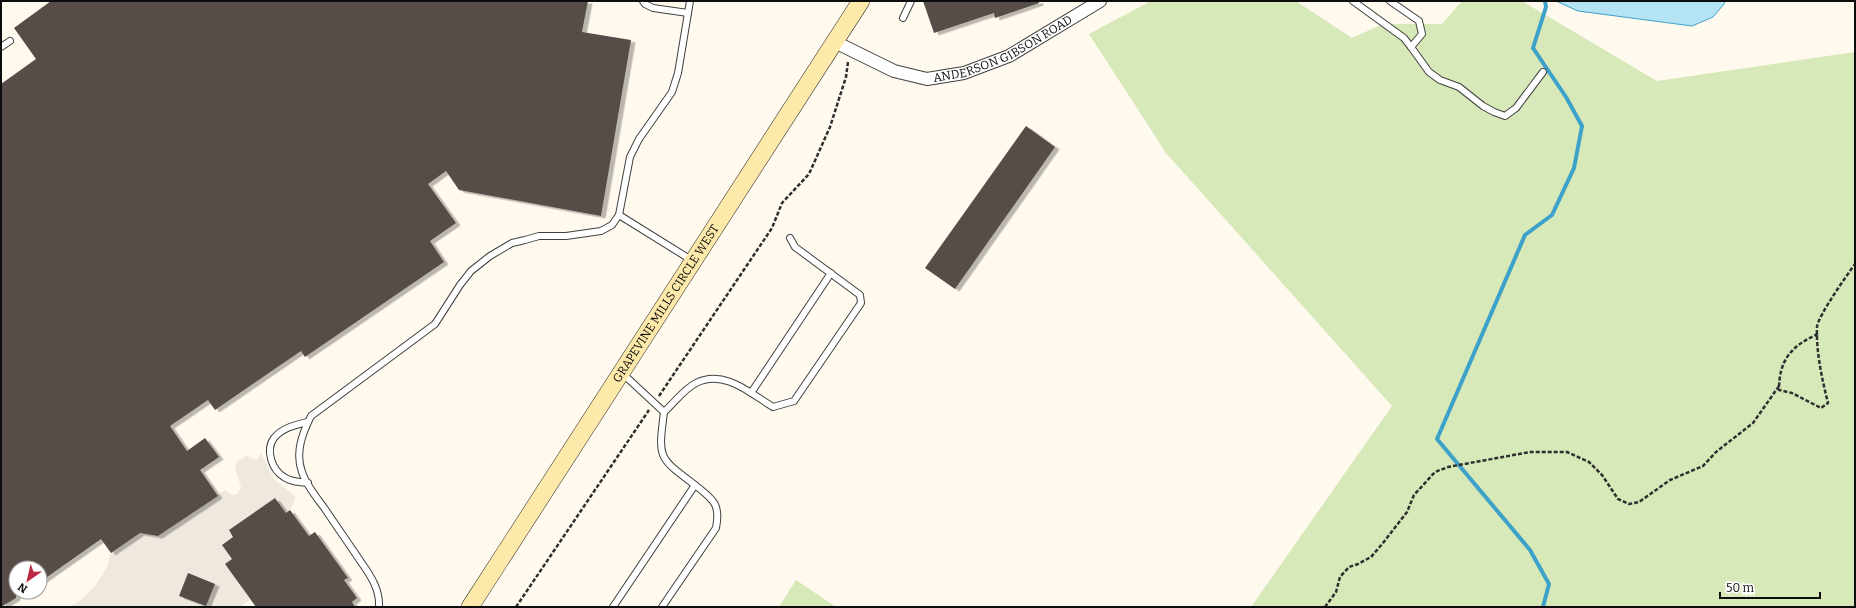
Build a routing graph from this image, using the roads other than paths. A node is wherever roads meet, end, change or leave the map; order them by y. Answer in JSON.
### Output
{"nodes":[{"id":1,"x":644,"y":1,"type":"edge"},
{"id":2,"x":690,"y":1,"type":"edge"},
{"id":3,"x":861,"y":1,"type":"edge"},
{"id":4,"x":911,"y":1,"type":"edge"},
{"id":5,"x":1100,"y":1,"type":"edge"},
{"id":6,"x":1353,"y":1,"type":"edge"},
{"id":7,"x":1390,"y":1,"type":"edge"},
{"id":8,"x":688,"y":13,"type":"junction"},
{"id":9,"x":903,"y":18,"type":"dead end"},
{"id":10,"x":10,"y":41,"type":"dead end"},
{"id":11,"x":835,"y":42,"type":"junction"},
{"id":12,"x":1,"y":47,"type":"edge"},
{"id":13,"x":1411,"y":47,"type":"junction"},
{"id":14,"x":1543,"y":72,"type":"dead end"},
{"id":15,"x":619,"y":215,"type":"junction"},
{"id":16,"x":790,"y":238,"type":"dead end"},
{"id":17,"x":694,"y":261,"type":"junction"},
{"id":18,"x":831,"y":273,"type":"junction"},
{"id":19,"x":622,"y":373,"type":"junction"},
{"id":20,"x":751,"y":393,"type":"junction"},
{"id":21,"x":664,"y":412,"type":"junction"},
{"id":22,"x":307,"y":422,"type":"junction"},
{"id":23,"x":308,"y":483,"type":"junction"},
{"id":24,"x":695,"y":485,"type":"junction"},
{"id":25,"x":379,"y":607,"type":"edge"},
{"id":26,"x":470,"y":607,"type":"edge"},
{"id":27,"x":613,"y":607,"type":"edge"},
{"id":28,"x":662,"y":607,"type":"edge"}],
"edges":[{"from":1,"to":8,"type":"lane"},
{"from":2,"to":8,"type":"lane"},
{"from":3,"to":11,"type":"street","name":"GRAPEVINE MILLS CIRCLE WEST"},
{"from":4,"to":9,"type":"lane"},
{"from":5,"to":11,"type":"street","name":"ANDERSON GIBSON ROAD"},
{"from":6,"to":13,"type":"lane"},
{"from":7,"to":13,"type":"lane"},
{"from":8,"to":15,"type":"lane"},
{"from":10,"to":12,"type":"lane"},
{"from":11,"to":17,"type":"street","name":"GRAPEVINE MILLS CIRCLE WEST"},
{"from":13,"to":14,"type":"lane"},
{"from":15,"to":17,"type":"lane"},
{"from":15,"to":22,"type":"lane"},
{"from":16,"to":18,"type":"lane"},
{"from":17,"to":19,"type":"street","name":"GRAPEVINE MILLS CIRCLE WEST"},
{"from":18,"to":20,"type":"lane"},
{"from":18,"to":20,"type":"lane"},
{"from":19,"to":21,"type":"lane"},
{"from":19,"to":26,"type":"street","name":"GRAPEVINE MILLS CIRCLE WEST"},
{"from":20,"to":21,"type":"lane"},
{"from":21,"to":24,"type":"lane"},
{"from":22,"to":23,"type":"lane"},
{"from":22,"to":23,"type":"lane"},
{"from":23,"to":25,"type":"lane"},
{"from":24,"to":27,"type":"lane"},
{"from":24,"to":28,"type":"lane"}]}
